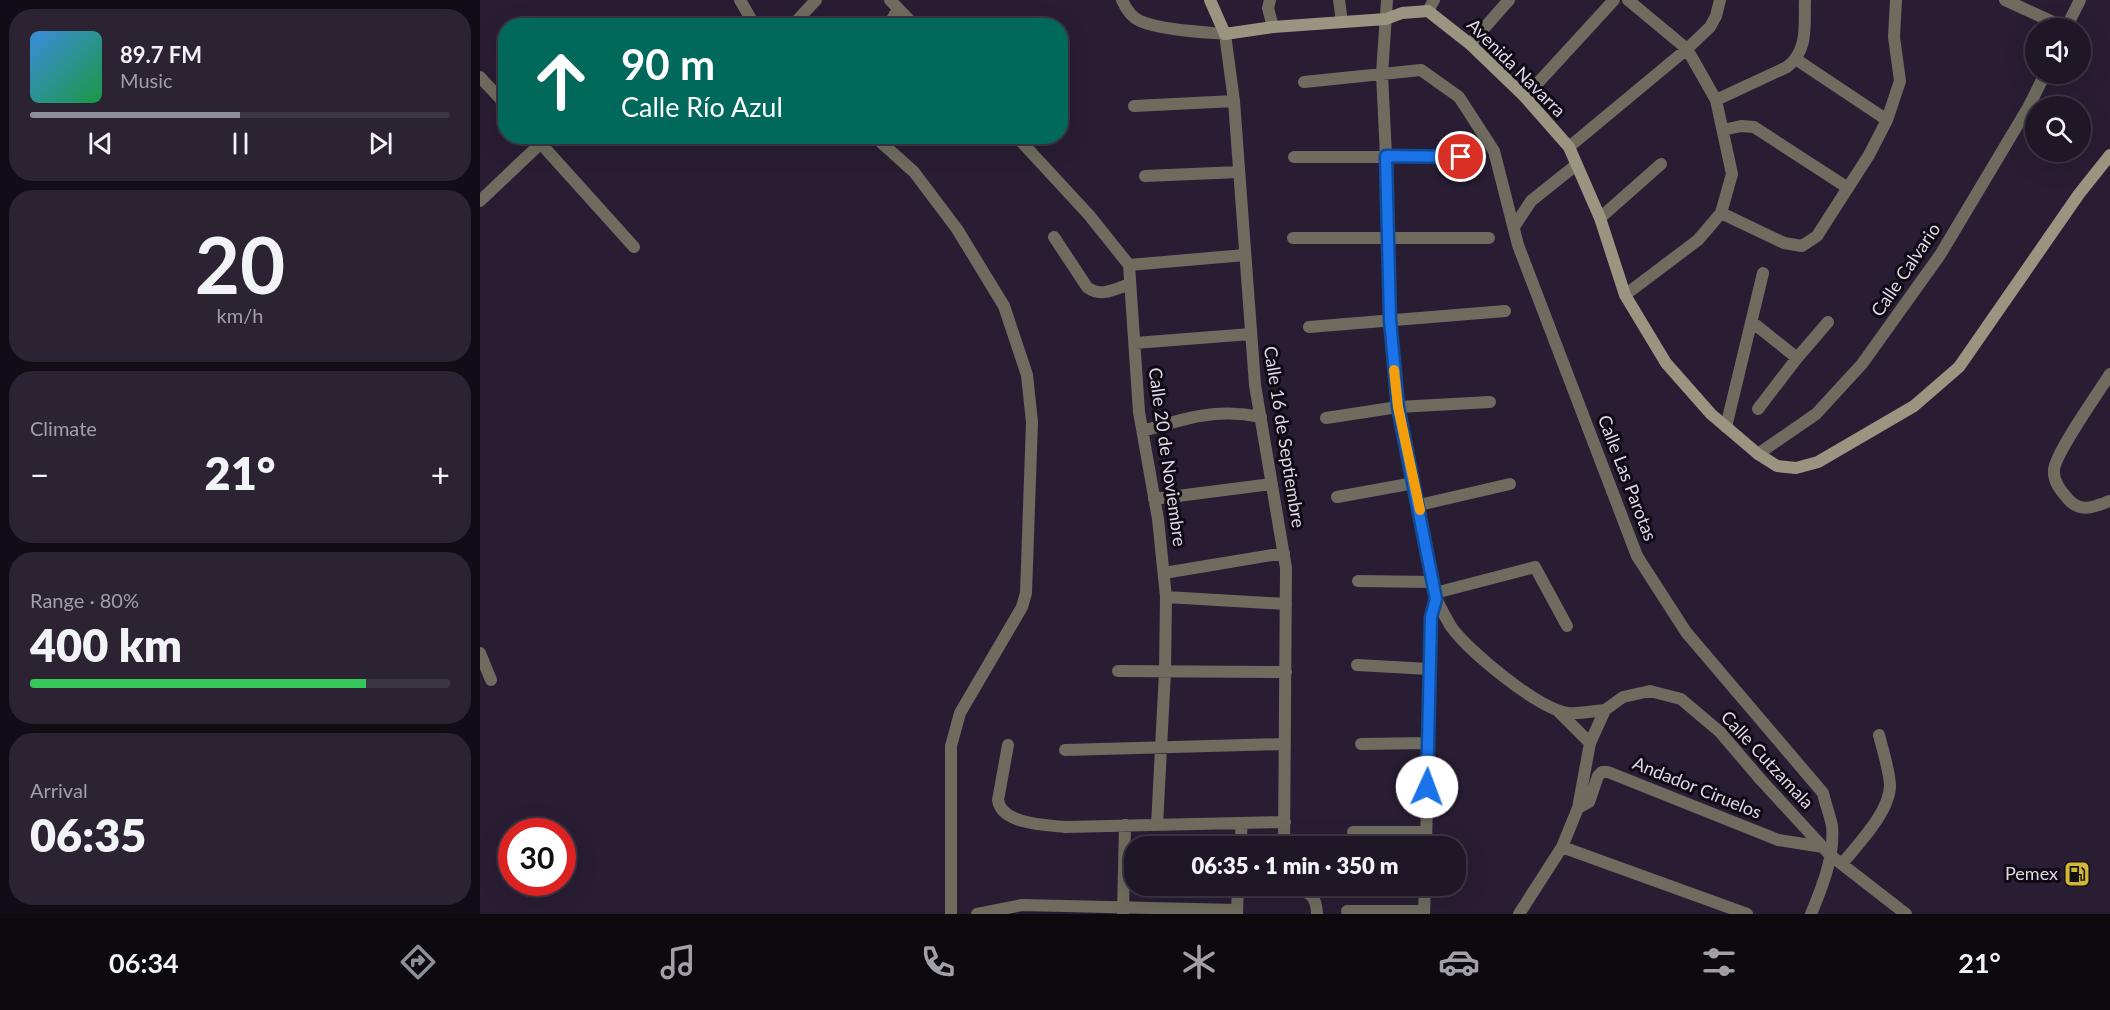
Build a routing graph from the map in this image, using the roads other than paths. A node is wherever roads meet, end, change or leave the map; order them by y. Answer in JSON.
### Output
{"nodes":[{"id":1,"x":740,"y":0,"type":"edge"},
{"id":2,"x":816,"y":0,"type":"edge"},
{"id":3,"x":1122,"y":0,"type":"edge"},
{"id":4,"x":1210,"y":0,"type":"edge"},
{"id":5,"x":1270,"y":0,"type":"edge"},
{"id":6,"x":1339,"y":0,"type":"edge"},
{"id":7,"x":1387,"y":0,"type":"edge"},
{"id":8,"x":1509,"y":0,"type":"edge"},
{"id":9,"x":1614,"y":0,"type":"edge"},
{"id":10,"x":1628,"y":0,"type":"edge"},
{"id":11,"x":1720,"y":0,"type":"edge"},
{"id":12,"x":1805,"y":0,"type":"edge"},
{"id":13,"x":1896,"y":0,"type":"edge"},
{"id":14,"x":2005,"y":0,"type":"edge"},
{"id":15,"x":2079,"y":0,"type":"edge"},
{"id":16,"x":894,"y":4,"type":"edge"},
{"id":17,"x":1431,"y":5,"type":"edge"},
{"id":18,"x":750,"y":18,"type":"edge"},
{"id":19,"x":799,"y":18,"type":"edge"},
{"id":20,"x":907,"y":18,"type":"edge"},
{"id":21,"x":2044,"y":18,"type":"edge"},
{"id":22,"x":2071,"y":18,"type":"edge"},
{"id":23,"x":1386,"y":19,"type":"junction"},
{"id":24,"x":1342,"y":22,"type":"junction"},
{"id":25,"x":1273,"y":27,"type":"junction"},
{"id":26,"x":1225,"y":34,"type":"junction"},
{"id":27,"x":1470,"y":44,"type":"junction"},
{"id":28,"x":1687,"y":49,"type":"junction"},
{"id":29,"x":1797,"y":60,"type":"junction"},
{"id":30,"x":1382,"y":74,"type":"junction"},
{"id":31,"x":480,"y":77,"type":"edge"},
{"id":32,"x":1304,"y":82,"type":"dead end"},
{"id":33,"x":2040,"y":84,"type":"edge"},
{"id":34,"x":498,"y":96,"type":"edge"},
{"id":35,"x":1525,"y":98,"type":"junction"},
{"id":36,"x":1716,"y":100,"type":"junction"},
{"id":37,"x":1234,"y":101,"type":"junction"},
{"id":38,"x":1134,"y":106,"type":"dead end"},
{"id":39,"x":1887,"y":120,"type":"junction"},
{"id":40,"x":1723,"y":130,"type":"junction"},
{"id":41,"x":533,"y":144,"type":"edge"},
{"id":42,"x":541,"y":144,"type":"edge"},
{"id":43,"x":882,"y":144,"type":"edge"},
{"id":44,"x":1023,"y":144,"type":"edge"},
{"id":45,"x":1569,"y":147,"type":"junction"},
{"id":46,"x":2110,"y":155,"type":"edge"},
{"id":47,"x":1386,"y":156,"type":"junction"},
{"id":48,"x":1294,"y":157,"type":"dead end"},
{"id":49,"x":1461,"y":157,"type":"dead end"},
{"id":50,"x":1661,"y":164,"type":"dead end"},
{"id":51,"x":1576,"y":165,"type":"junction"},
{"id":52,"x":1239,"y":172,"type":"junction"},
{"id":53,"x":1145,"y":176,"type":"dead end"},
{"id":54,"x":1848,"y":188,"type":"junction"},
{"id":55,"x":480,"y":200,"type":"edge"},
{"id":56,"x":1721,"y":213,"type":"junction"},
{"id":57,"x":1600,"y":218,"type":"junction"},
{"id":58,"x":1514,"y":227,"type":"junction"},
{"id":59,"x":1054,"y":237,"type":"dead end"},
{"id":60,"x":1388,"y":237,"type":"junction"},
{"id":61,"x":1293,"y":238,"type":"dead end"},
{"id":62,"x":1489,"y":238,"type":"dead end"},
{"id":63,"x":634,"y":247,"type":"dead end"},
{"id":64,"x":1245,"y":255,"type":"junction"},
{"id":65,"x":1129,"y":265,"type":"junction"},
{"id":66,"x":1763,"y":273,"type":"dead end"},
{"id":67,"x":1130,"y":284,"type":"junction"},
{"id":68,"x":1625,"y":296,"type":"junction"},
{"id":69,"x":1505,"y":311,"type":"dead end"},
{"id":70,"x":1390,"y":320,"type":"junction"},
{"id":71,"x":1752,"y":322,"type":"junction"},
{"id":72,"x":1828,"y":322,"type":"dead end"},
{"id":73,"x":1309,"y":327,"type":"dead end"},
{"id":74,"x":1251,"y":334,"type":"junction"},
{"id":75,"x":1135,"y":343,"type":"junction"},
{"id":76,"x":1797,"y":358,"type":"junction"},
{"id":77,"x":2110,"y":374,"type":"edge"},
{"id":78,"x":1490,"y":402,"type":"dead end"},
{"id":79,"x":1398,"y":407,"type":"junction"},
{"id":80,"x":1758,"y":409,"type":"dead end"},
{"id":81,"x":1261,"y":417,"type":"junction"},
{"id":82,"x":1326,"y":417,"type":"dead end"},
{"id":83,"x":1726,"y":427,"type":"junction"},
{"id":84,"x":1143,"y":431,"type":"junction"},
{"id":85,"x":1758,"y":454,"type":"junction"},
{"id":86,"x":1414,"y":483,"type":"junction"},
{"id":87,"x":1272,"y":484,"type":"junction"},
{"id":88,"x":1510,"y":484,"type":"dead end"},
{"id":89,"x":1338,"y":497,"type":"dead end"},
{"id":90,"x":1154,"y":499,"type":"junction"},
{"id":91,"x":2110,"y":501,"type":"edge"},
{"id":92,"x":1419,"y":505,"type":"junction"},
{"id":93,"x":1284,"y":553,"type":"junction"},
{"id":94,"x":1164,"y":573,"type":"junction"},
{"id":95,"x":1358,"y":581,"type":"dead end"},
{"id":96,"x":1435,"y":591,"type":"junction"},
{"id":97,"x":1166,"y":597,"type":"junction"},
{"id":98,"x":1286,"y":604,"type":"junction"},
{"id":99,"x":1567,"y":626,"type":"dead end"},
{"id":100,"x":480,"y":653,"type":"edge"},
{"id":101,"x":1357,"y":664,"type":"dead end"},
{"id":102,"x":1430,"y":669,"type":"junction"},
{"id":103,"x":1118,"y":671,"type":"dead end"},
{"id":104,"x":1165,"y":672,"type":"junction"},
{"id":105,"x":1286,"y":672,"type":"junction"},
{"id":106,"x":491,"y":680,"type":"dead end"},
{"id":107,"x":1555,"y":708,"type":"junction"},
{"id":108,"x":1605,"y":710,"type":"junction"},
{"id":109,"x":1879,"y":735,"type":"dead end"},
{"id":110,"x":1428,"y":743,"type":"junction"},
{"id":111,"x":1590,"y":743,"type":"junction"},
{"id":112,"x":1286,"y":744,"type":"junction"},
{"id":113,"x":1361,"y":744,"type":"dead end"},
{"id":114,"x":1008,"y":745,"type":"dead end"},
{"id":115,"x":1161,"y":747,"type":"junction"},
{"id":116,"x":1065,"y":750,"type":"dead end"},
{"id":117,"x":1578,"y":808,"type":"junction"},
{"id":118,"x":1285,"y":822,"type":"junction"},
{"id":119,"x":1242,"y":823,"type":"junction"},
{"id":120,"x":1125,"y":825,"type":"junction"},
{"id":121,"x":1156,"y":825,"type":"junction"},
{"id":122,"x":1353,"y":832,"type":"dead end"},
{"id":123,"x":1426,"y":832,"type":"junction"},
{"id":124,"x":1241,"y":836,"type":"edge"},
{"id":125,"x":1284,"y":836,"type":"edge"},
{"id":126,"x":1426,"y":836,"type":"edge"},
{"id":127,"x":1562,"y":847,"type":"junction"},
{"id":128,"x":1826,"y":851,"type":"junction"},
{"id":129,"x":1842,"y":864,"type":"junction"},
{"id":130,"x":1238,"y":896,"type":"edge"},
{"id":131,"x":1313,"y":896,"type":"edge"},
{"id":132,"x":1425,"y":896,"type":"edge"},
{"id":133,"x":1124,"y":911,"type":"edge"},
{"id":134,"x":1347,"y":911,"type":"dead end"},
{"id":135,"x":1237,"y":912,"type":"edge"},
{"id":136,"x":1424,"y":912,"type":"edge"},
{"id":137,"x":951,"y":914,"type":"edge"},
{"id":138,"x":977,"y":914,"type":"edge"},
{"id":139,"x":1317,"y":914,"type":"edge"},
{"id":140,"x":1519,"y":914,"type":"edge"},
{"id":141,"x":1747,"y":914,"type":"edge"},
{"id":142,"x":1810,"y":914,"type":"edge"},
{"id":143,"x":1906,"y":914,"type":"edge"}],
"edges":[{"from":1,"to":18,"type":"street"},
{"from":2,"to":19,"type":"street"},
{"from":3,"to":26,"type":"street"},
{"from":4,"to":26,"type":"street"},
{"from":5,"to":25,"type":"street"},
{"from":6,"to":24,"type":"street"},
{"from":7,"to":23,"type":"street"},
{"from":8,"to":27,"type":"street"},
{"from":9,"to":35,"type":"street"},
{"from":10,"to":28,"type":"street"},
{"from":11,"to":28,"type":"street"},
{"from":12,"to":29,"type":"street"},
{"from":13,"to":39,"type":"street"},
{"from":14,"to":21,"type":"street"},
{"from":15,"to":22,"type":"street"},
{"from":16,"to":20,"type":"street"},
{"from":17,"to":23,"type":"street","name":"Avenida Navarra"},
{"from":17,"to":27,"type":"street","name":"Avenida Navarra"},
{"from":23,"to":24,"type":"street","name":"Avenida Navarra"},
{"from":23,"to":30,"type":"street"},
{"from":24,"to":25,"type":"street","name":"Avenida Navarra"},
{"from":25,"to":26,"type":"street"},
{"from":26,"to":37,"type":"street","name":"Calle 16 de Septiembre"},
{"from":27,"to":35,"type":"street","name":"Avenida Navarra"},
{"from":28,"to":36,"type":"street"},
{"from":28,"to":45,"type":"street"},
{"from":29,"to":36,"type":"street"},
{"from":29,"to":39,"type":"street"},
{"from":30,"to":32,"type":"street","name":"Calle Las Parotas"},
{"from":30,"to":47,"type":"street"},
{"from":30,"to":58,"type":"street","name":"Calle Las Parotas"},
{"from":31,"to":34,"type":"street"},
{"from":33,"to":85,"type":"street","name":"Calle Calvario"},
{"from":35,"to":45,"type":"street","name":"Avenida Navarra"},
{"from":36,"to":40,"type":"street"},
{"from":37,"to":38,"type":"street"},
{"from":37,"to":52,"type":"street","name":"Calle 16 de Septiembre"},
{"from":39,"to":54,"type":"street"},
{"from":40,"to":54,"type":"street"},
{"from":40,"to":56,"type":"street"},
{"from":41,"to":55,"type":"street"},
{"from":42,"to":63,"type":"street"},
{"from":43,"to":137,"type":"street"},
{"from":44,"to":65,"type":"street"},
{"from":45,"to":51,"type":"street","name":"Avenida Navarra"},
{"from":46,"to":85,"type":"street","name":"Avenida Navarra"},
{"from":47,"to":48,"type":"street"},
{"from":47,"to":49,"type":"street"},
{"from":47,"to":60,"type":"street"},
{"from":50,"to":57,"type":"street"},
{"from":51,"to":57,"type":"street","name":"Avenida Navarra"},
{"from":51,"to":58,"type":"street"},
{"from":52,"to":53,"type":"street"},
{"from":52,"to":64,"type":"street","name":"Calle 16 de Septiembre"},
{"from":54,"to":56,"type":"street"},
{"from":56,"to":68,"type":"street"},
{"from":57,"to":68,"type":"street","name":"Avenida Navarra"},
{"from":58,"to":128,"type":"street","name":"Calle Las Parotas"},
{"from":59,"to":67,"type":"street"},
{"from":60,"to":61,"type":"street"},
{"from":60,"to":62,"type":"street"},
{"from":60,"to":70,"type":"street"},
{"from":64,"to":65,"type":"street"},
{"from":64,"to":74,"type":"street","name":"Calle 16 de Septiembre"},
{"from":65,"to":67,"type":"street","name":"Calle 20 de Noviembre"},
{"from":66,"to":71,"type":"street"},
{"from":67,"to":75,"type":"street","name":"Calle 20 de Noviembre"},
{"from":68,"to":83,"type":"street","name":"Avenida Navarra"},
{"from":69,"to":70,"type":"street"},
{"from":70,"to":73,"type":"street"},
{"from":70,"to":79,"type":"street"},
{"from":71,"to":76,"type":"street"},
{"from":71,"to":83,"type":"street"},
{"from":72,"to":76,"type":"street"},
{"from":74,"to":75,"type":"street"},
{"from":74,"to":81,"type":"street","name":"Calle 16 de Septiembre"},
{"from":75,"to":84,"type":"street","name":"Calle 20 de Noviembre"},
{"from":76,"to":80,"type":"street"},
{"from":77,"to":91,"type":"street"},
{"from":78,"to":79,"type":"street"},
{"from":79,"to":82,"type":"street"},
{"from":79,"to":86,"type":"street"},
{"from":81,"to":84,"type":"street"},
{"from":81,"to":87,"type":"street","name":"Calle 16 de Septiembre"},
{"from":83,"to":85,"type":"street","name":"Avenida Navarra"},
{"from":84,"to":90,"type":"street","name":"Calle 20 de Noviembre"},
{"from":86,"to":89,"type":"street"},
{"from":86,"to":92,"type":"street"},
{"from":87,"to":90,"type":"street"},
{"from":87,"to":93,"type":"street","name":"Calle 16 de Septiembre"},
{"from":88,"to":92,"type":"street"},
{"from":90,"to":94,"type":"street","name":"Calle 20 de Noviembre"},
{"from":92,"to":96,"type":"street"},
{"from":93,"to":94,"type":"street"},
{"from":93,"to":98,"type":"street","name":"Calle 16 de Septiembre"},
{"from":94,"to":97,"type":"street","name":"Calle 20 de Noviembre"},
{"from":95,"to":96,"type":"street"},
{"from":96,"to":99,"type":"street"},
{"from":96,"to":102,"type":"street"},
{"from":96,"to":107,"type":"street"},
{"from":97,"to":98,"type":"street"},
{"from":97,"to":104,"type":"street","name":"Calle 20 de Noviembre"},
{"from":98,"to":105,"type":"street","name":"Calle 16 de Septiembre"},
{"from":100,"to":106,"type":"street"},
{"from":101,"to":102,"type":"street"},
{"from":102,"to":110,"type":"street"},
{"from":103,"to":104,"type":"street"},
{"from":104,"to":105,"type":"street"},
{"from":104,"to":115,"type":"street","name":"Calle 20 de Noviembre"},
{"from":105,"to":112,"type":"street","name":"Calle 16 de Septiembre"},
{"from":107,"to":108,"type":"street"},
{"from":107,"to":111,"type":"street"},
{"from":108,"to":111,"type":"street"},
{"from":108,"to":128,"type":"street","name":"Calle Cutzamala"},
{"from":109,"to":129,"type":"street"},
{"from":110,"to":113,"type":"street"},
{"from":110,"to":123,"type":"street"},
{"from":111,"to":117,"type":"street"},
{"from":112,"to":115,"type":"street"},
{"from":112,"to":118,"type":"street","name":"Calle 16 de Septiembre"},
{"from":114,"to":120,"type":"street"},
{"from":115,"to":116,"type":"street"},
{"from":115,"to":121,"type":"street","name":"Calle 20 de Noviembre"},
{"from":117,"to":127,"type":"street"},
{"from":117,"to":128,"type":"street","name":"Andador Ciruelos"},
{"from":118,"to":119,"type":"street"},
{"from":118,"to":125,"type":"street","name":"Calle 16 de Septiembre"},
{"from":119,"to":121,"type":"street"},
{"from":119,"to":124,"type":"street"},
{"from":120,"to":121,"type":"street"},
{"from":120,"to":133,"type":"street"},
{"from":122,"to":123,"type":"street"},
{"from":123,"to":126,"type":"street"},
{"from":127,"to":140,"type":"street"},
{"from":127,"to":141,"type":"street"},
{"from":128,"to":129,"type":"street","name":"Calle Cutzamala"},
{"from":128,"to":142,"type":"street","name":"Calle Las Parotas"},
{"from":129,"to":143,"type":"street","name":"Calle Cutzamala"},
{"from":130,"to":135,"type":"street"},
{"from":131,"to":139,"type":"street"},
{"from":132,"to":136,"type":"street"},
{"from":133,"to":135,"type":"street"},
{"from":133,"to":138,"type":"street"},
{"from":134,"to":136,"type":"street"}]}
